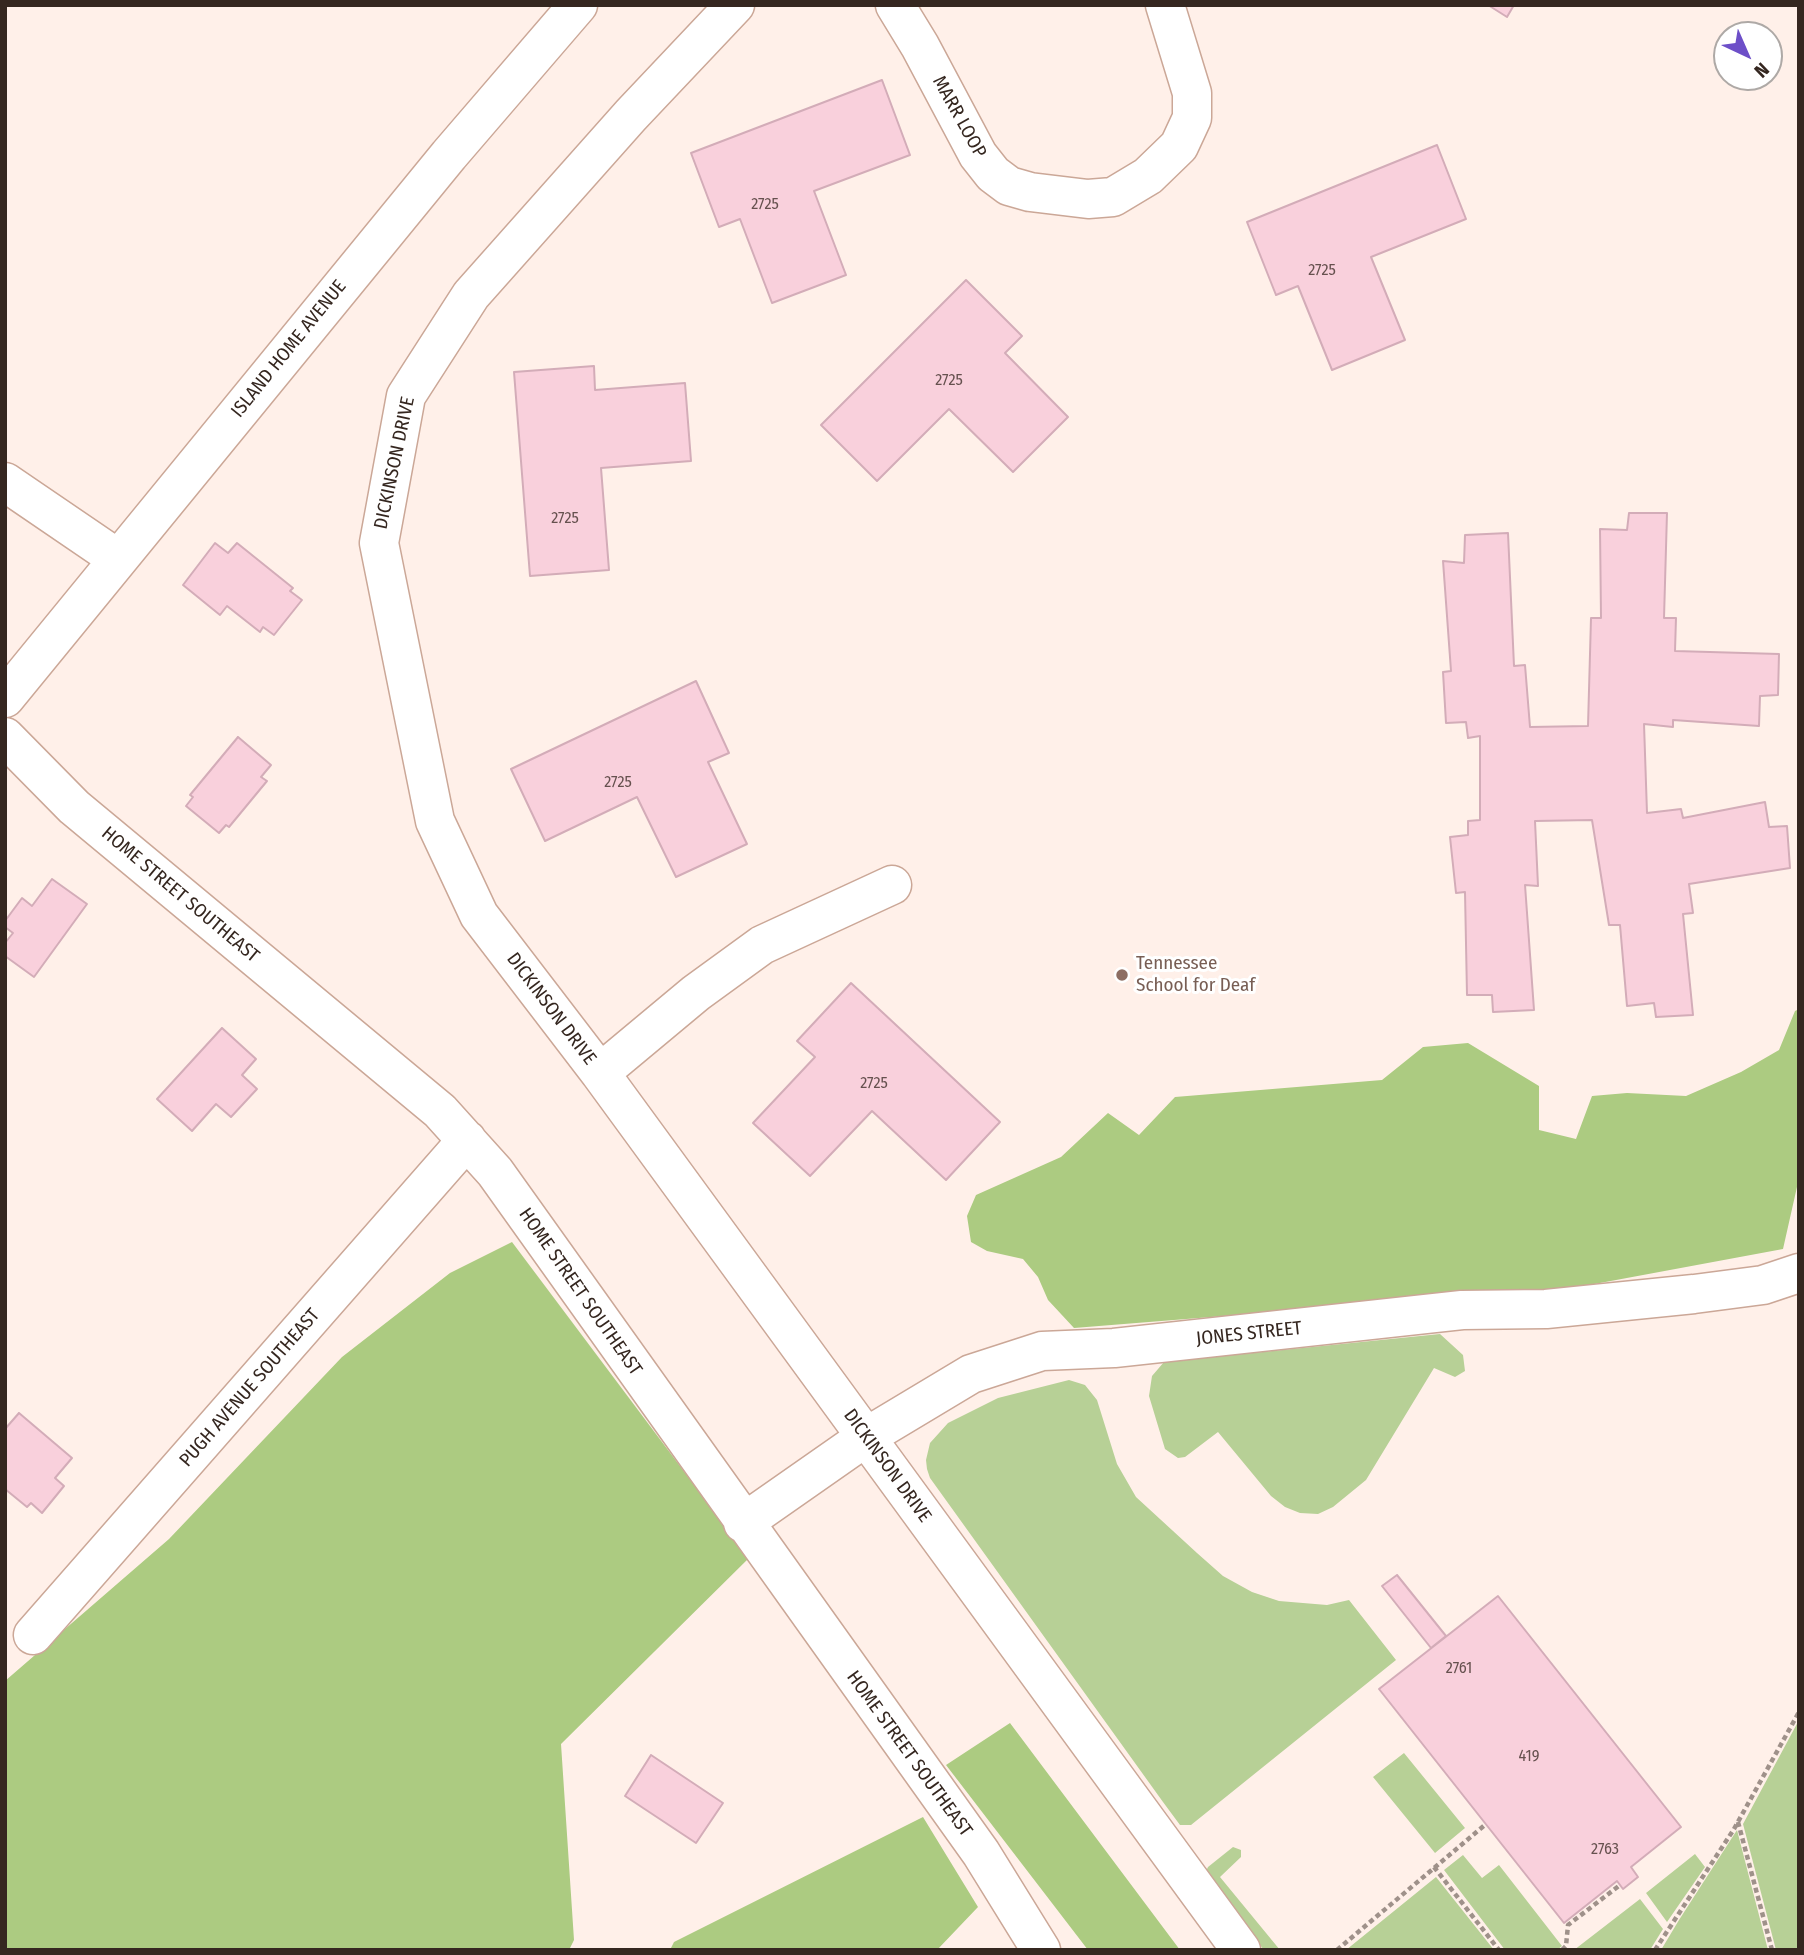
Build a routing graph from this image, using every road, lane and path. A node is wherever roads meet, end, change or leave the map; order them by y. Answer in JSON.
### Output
{"nodes":[{"id":1,"x":578,"y":5,"type":"edge"},
{"id":2,"x":735,"y":5,"type":"edge"},
{"id":3,"x":895,"y":5,"type":"edge"},
{"id":4,"x":1165,"y":5,"type":"edge"},
{"id":5,"x":5,"y":482,"type":"edge"},
{"id":6,"x":118,"y":559,"type":"junction"},
{"id":7,"x":5,"y":698,"type":"edge"},
{"id":8,"x":5,"y":737,"type":"edge"},
{"id":9,"x":892,"y":885,"type":"dead end"},
{"id":10,"x":600,"y":1073,"type":"junction"},
{"id":11,"x":467,"y":1140,"type":"junction"},
{"id":12,"x":1799,"y":1273,"type":"edge"},
{"id":13,"x":866,"y":1437,"type":"junction"},
{"id":14,"x":743,"y":1522,"type":"junction"},
{"id":15,"x":33,"y":1635,"type":"dead end"},
{"id":16,"x":1799,"y":1712,"type":"edge"},
{"id":17,"x":1738,"y":1822,"type":"junction"},
{"id":18,"x":1486,"y":1824,"type":"dead end"},
{"id":19,"x":1434,"y":1867,"type":"junction"},
{"id":20,"x":1620,"y":1885,"type":"dead end"},
{"id":21,"x":1041,"y":1950,"type":"edge"},
{"id":22,"x":1241,"y":1950,"type":"edge"},
{"id":23,"x":1337,"y":1950,"type":"edge"},
{"id":24,"x":1499,"y":1950,"type":"edge"},
{"id":25,"x":1562,"y":1950,"type":"edge"},
{"id":26,"x":1655,"y":1950,"type":"edge"},
{"id":27,"x":1772,"y":1950,"type":"edge"}],
"edges":[{"from":1,"to":6,"type":"street","name":"ISLAND HOME AVENUE"},
{"from":2,"to":10,"type":"street","name":"DICKINSON DRIVE"},
{"from":3,"to":4,"type":"street","name":"MARR LOOP"},
{"from":5,"to":6,"type":"street"},
{"from":6,"to":7,"type":"street","name":"ISLAND HOME AVENUE"},
{"from":8,"to":11,"type":"street","name":"HOME STREET SOUTHEAST"},
{"from":9,"to":10,"type":"street"},
{"from":10,"to":13,"type":"street","name":"DICKINSON DRIVE"},
{"from":11,"to":14,"type":"street","name":"HOME STREET SOUTHEAST"},
{"from":11,"to":15,"type":"street","name":"PUGH AVENUE SOUTHEAST"},
{"from":12,"to":13,"type":"street","name":"JONES STREET"},
{"from":13,"to":14,"type":"street","name":"JONES STREET"},
{"from":13,"to":22,"type":"street","name":"DICKINSON DRIVE"},
{"from":14,"to":21,"type":"street","name":"HOME STREET SOUTHEAST"},
{"from":16,"to":17,"type":"path"},
{"from":17,"to":26,"type":"path"},
{"from":17,"to":27,"type":"path"},
{"from":18,"to":19,"type":"path"},
{"from":19,"to":23,"type":"path"},
{"from":19,"to":24,"type":"path"},
{"from":20,"to":25,"type":"path"}]}
